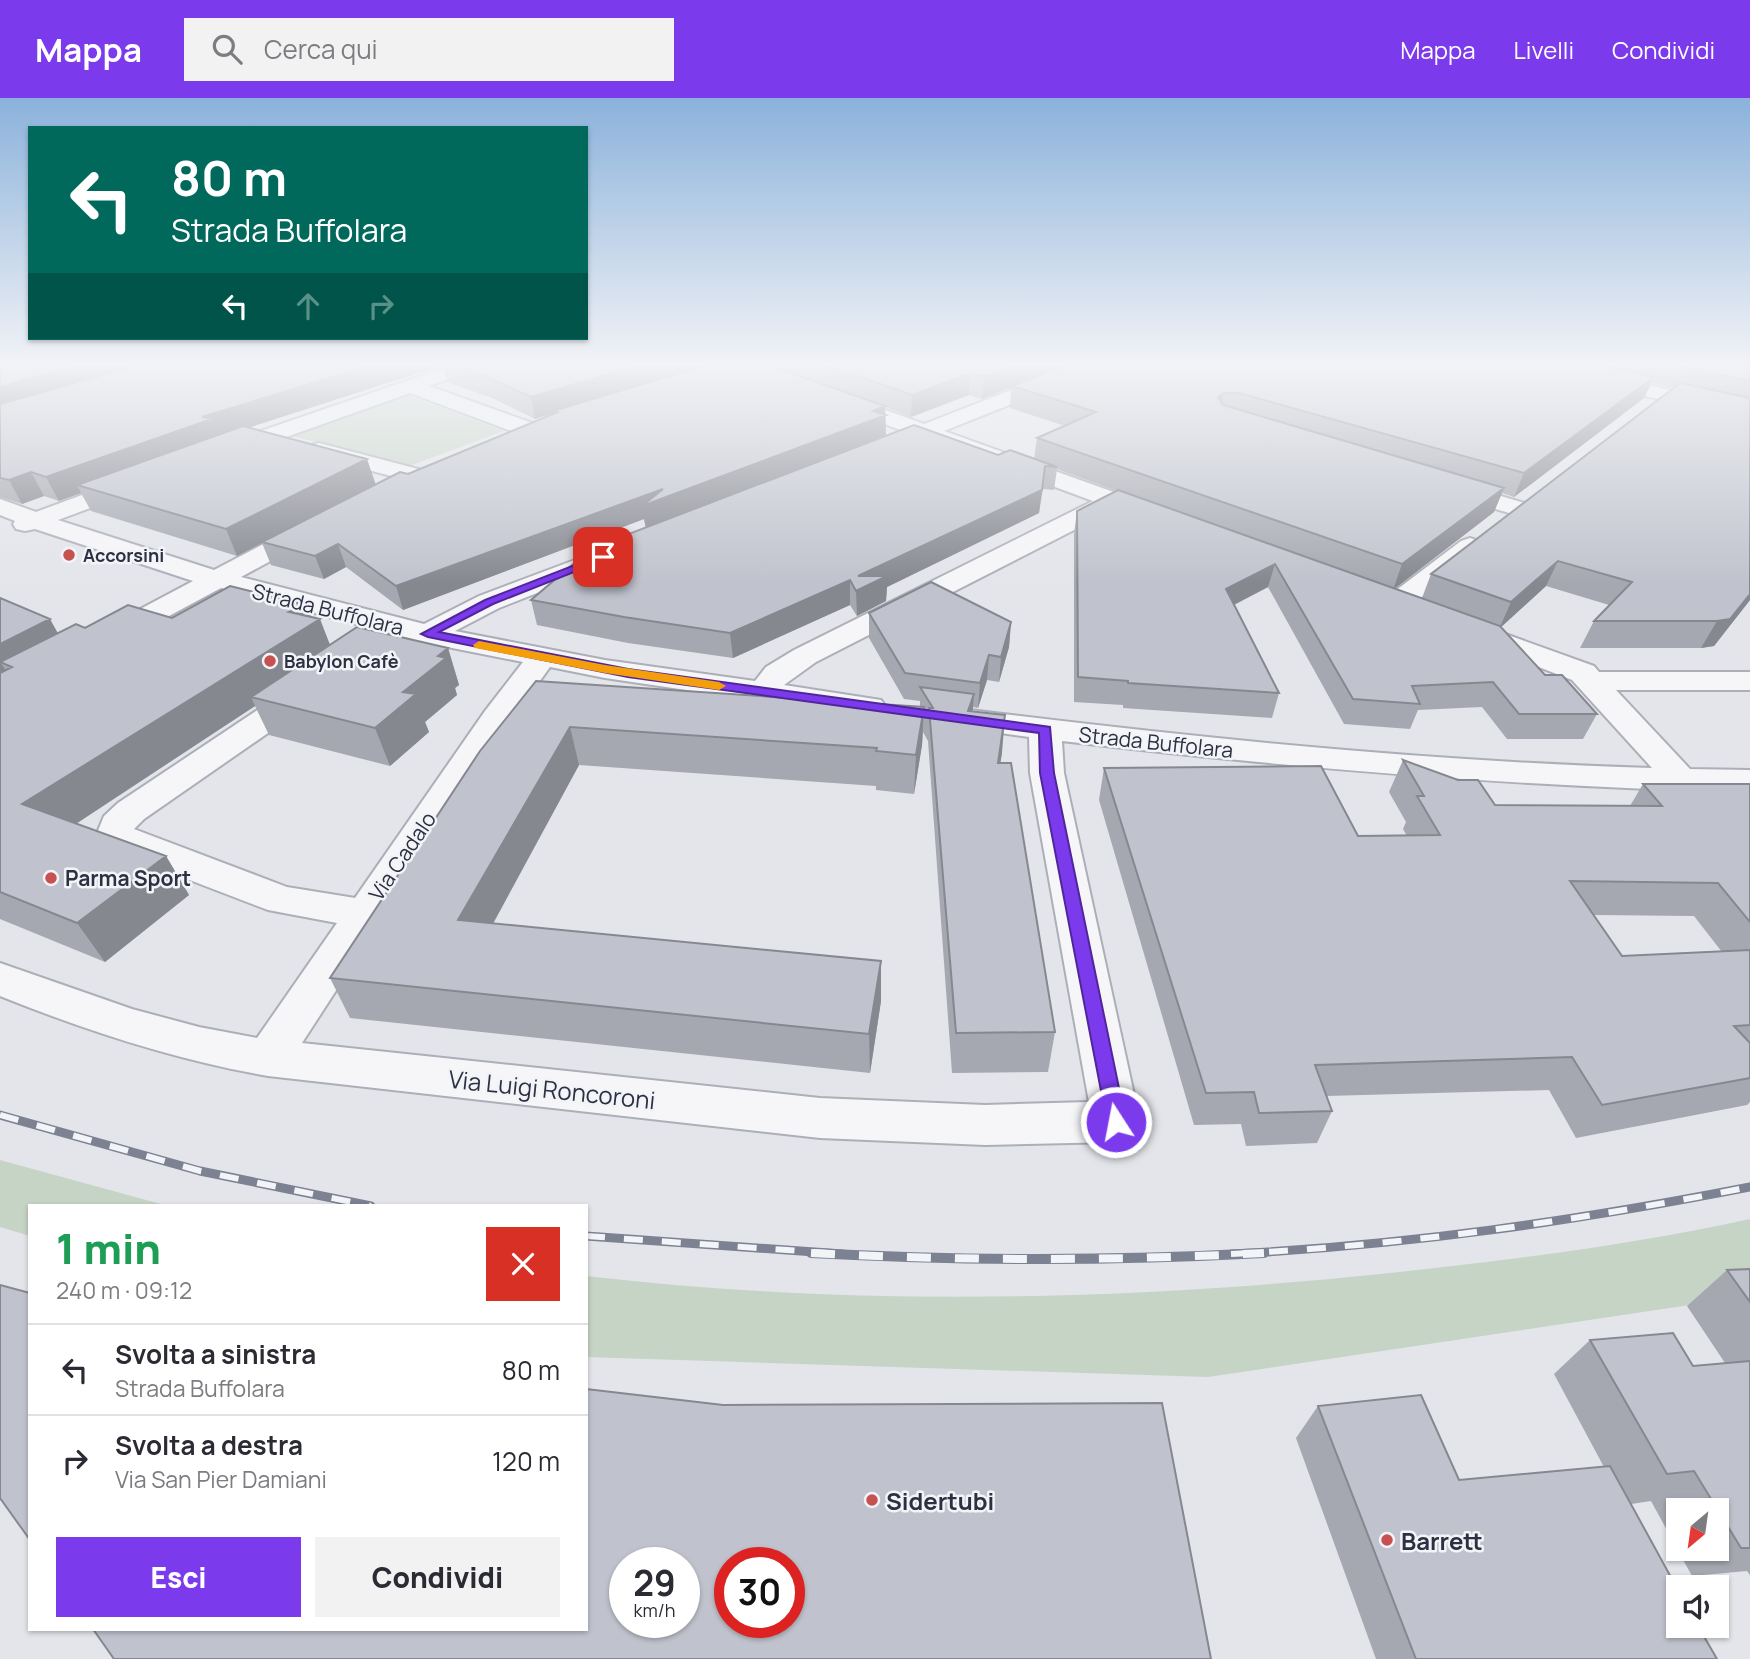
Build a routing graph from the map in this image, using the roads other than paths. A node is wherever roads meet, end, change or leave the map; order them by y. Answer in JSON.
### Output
{"nodes":[{"id":1,"x":261,"y":438,"type":"edge"},
{"id":2,"x":273,"y":438,"type":"edge"},
{"id":3,"x":506,"y":438,"type":"edge"},
{"id":4,"x":908,"y":438,"type":"edge"},
{"id":5,"x":944,"y":438,"type":"edge"},
{"id":6,"x":493,"y":442,"type":"edge"},
{"id":7,"x":887,"y":446,"type":"edge"},
{"id":8,"x":202,"y":459,"type":"edge"},
{"id":9,"x":435,"y":466,"type":"edge"},
{"id":10,"x":163,"y":473,"type":"edge"},
{"id":11,"x":414,"y":475,"type":"junction"},
{"id":12,"x":1426,"y":481,"type":"edge"},
{"id":13,"x":389,"y":488,"type":"edge"},
{"id":14,"x":1539,"y":492,"type":"edge"},
{"id":15,"x":1113,"y":500,"type":"junction"},
{"id":16,"x":0,"y":506,"type":"edge"},
{"id":17,"x":1518,"y":509,"type":"junction"},
{"id":18,"x":35,"y":520,"type":"junction"},
{"id":19,"x":328,"y":521,"type":"edge"},
{"id":20,"x":1178,"y":523,"type":"edge"},
{"id":21,"x":0,"y":533,"type":"edge"},
{"id":22,"x":632,"y":546,"type":"edge"},
{"id":23,"x":217,"y":580,"type":"junction"},
{"id":24,"x":1371,"y":594,"type":"edge"},
{"id":25,"x":1396,"y":603,"type":"junction"},
{"id":26,"x":1421,"y":612,"type":"edge"},
{"id":27,"x":1446,"y":621,"type":"edge"},
{"id":28,"x":414,"y":631,"type":"junction"},
{"id":29,"x":84,"y":650,"type":"edge"},
{"id":30,"x":367,"y":650,"type":"edge"},
{"id":31,"x":542,"y":658,"type":"junction"},
{"id":32,"x":333,"y":673,"type":"edge"},
{"id":33,"x":1592,"y":681,"type":"junction"},
{"id":34,"x":1750,"y":681,"type":"edge"},
{"id":35,"x":762,"y":692,"type":"junction"},
{"id":36,"x":1045,"y":730,"type":"junction"},
{"id":37,"x":1681,"y":780,"type":"junction"},
{"id":38,"x":1750,"y":781,"type":"edge"},
{"id":39,"x":363,"y":913,"type":"junction"},
{"id":40,"x":0,"y":979,"type":"edge"},
{"id":41,"x":268,"y":1058,"type":"junction"}],
"edges":[{"from":1,"to":8,"type":"street"},
{"from":2,"to":11,"type":"street"},
{"from":3,"to":6,"type":"street"},
{"from":4,"to":7,"type":"street"},
{"from":5,"to":15,"type":"street"},
{"from":9,"to":11,"type":"street"},
{"from":10,"to":18,"type":"street"},
{"from":11,"to":13,"type":"street"},
{"from":12,"to":17,"type":"street"},
{"from":14,"to":17,"type":"street"},
{"from":15,"to":20,"type":"street"},
{"from":15,"to":35,"type":"street"},
{"from":16,"to":18,"type":"street","name":"Strada Buffolara"},
{"from":17,"to":25,"type":"street"},
{"from":18,"to":21,"type":"street"},
{"from":18,"to":23,"type":"street","name":"Strada Buffolara"},
{"from":19,"to":23,"type":"street"},
{"from":22,"to":28,"type":"street"},
{"from":23,"to":28,"type":"street","name":"Strada Buffolara"},
{"from":23,"to":29,"type":"street"},
{"from":24,"to":25,"type":"street"},
{"from":25,"to":26,"type":"street"},
{"from":27,"to":33,"type":"street"},
{"from":28,"to":30,"type":"street"},
{"from":28,"to":31,"type":"street","name":"Strada Buffolara"},
{"from":31,"to":35,"type":"street","name":"Strada Buffolara"},
{"from":31,"to":39,"type":"street","name":"Via Cadalo"},
{"from":32,"to":39,"type":"street"},
{"from":33,"to":34,"type":"street"},
{"from":33,"to":37,"type":"street"},
{"from":35,"to":36,"type":"street","name":"Strada Buffolara"},
{"from":36,"to":37,"type":"street","name":"Strada Buffolara"},
{"from":36,"to":41,"type":"street","name":"Via Luigi Roncoroni"},
{"from":37,"to":38,"type":"street","name":"Strada Buffolara"},
{"from":39,"to":41,"type":"street","name":"Via Cadalo"},
{"from":40,"to":41,"type":"street","name":"Via Luigi Roncoroni"}]}
